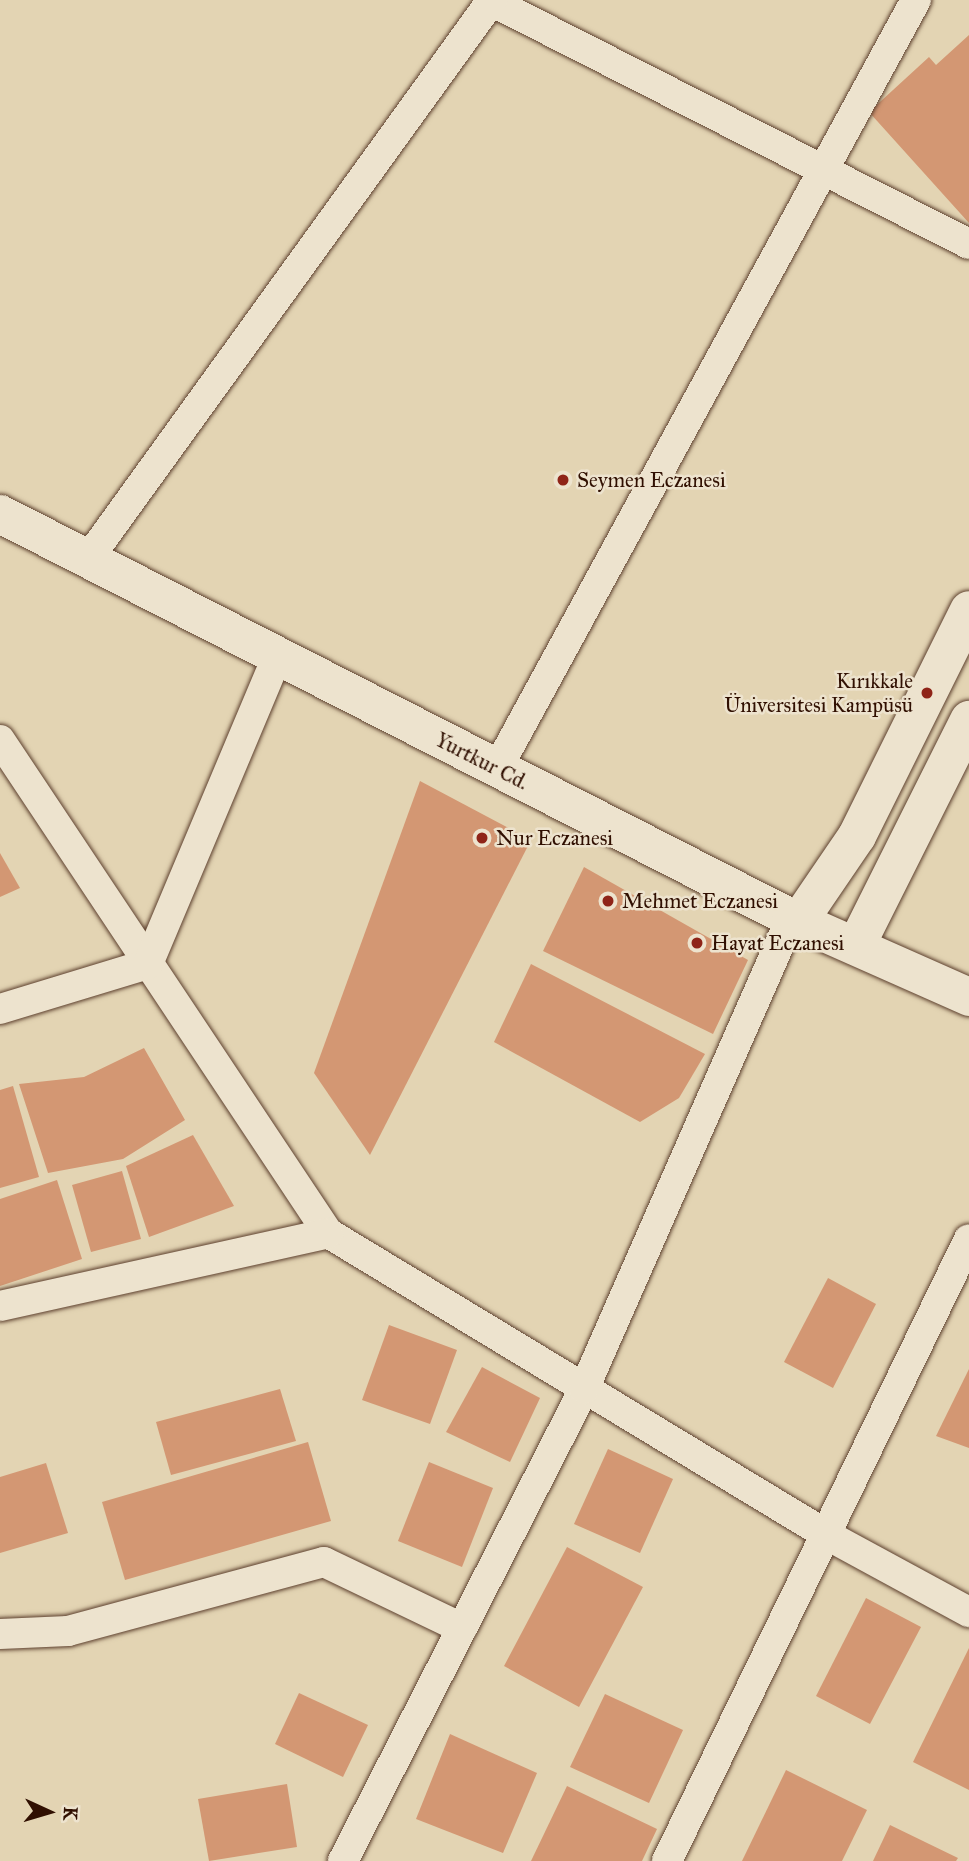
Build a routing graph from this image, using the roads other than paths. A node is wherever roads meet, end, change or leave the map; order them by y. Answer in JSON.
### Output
{"nodes":[{"id":1,"x":916,"y":0,"type":"edge"},
{"id":2,"x":492,"y":1,"type":"edge"},
{"id":3,"x":823,"y":170,"type":"junction"},
{"id":4,"x":969,"y":244,"type":"edge"},
{"id":5,"x":0,"y":514,"type":"edge"},
{"id":6,"x":89,"y":559,"type":"junction"},
{"id":7,"x":969,"y":610,"type":"edge"},
{"id":8,"x":278,"y":654,"type":"junction"},
{"id":9,"x":969,"y":720,"type":"edge"},
{"id":10,"x":0,"y":740,"type":"edge"},
{"id":11,"x":497,"y":769,"type":"junction"},
{"id":12,"x":795,"y":919,"type":"junction"},
{"id":13,"x":856,"y":946,"type":"junction"},
{"id":14,"x":148,"y":964,"type":"junction"},
{"id":15,"x":969,"y":997,"type":"edge"},
{"id":16,"x":0,"y":1009,"type":"edge"},
{"id":17,"x":328,"y":1233,"type":"junction"},
{"id":18,"x":969,"y":1239,"type":"edge"},
{"id":19,"x":0,"y":1306,"type":"edge"},
{"id":20,"x":584,"y":1389,"type":"junction"},
{"id":21,"x":827,"y":1535,"type":"junction"},
{"id":22,"x":969,"y":1612,"type":"edge"},
{"id":23,"x":462,"y":1628,"type":"junction"},
{"id":24,"x":0,"y":1634,"type":"edge"},
{"id":25,"x":343,"y":1861,"type":"edge"},
{"id":26,"x":667,"y":1861,"type":"edge"}],
"edges":[{"from":1,"to":3,"type":"street"},
{"from":2,"to":3,"type":"street"},
{"from":2,"to":6,"type":"street"},
{"from":3,"to":4,"type":"street"},
{"from":3,"to":11,"type":"street"},
{"from":5,"to":6,"type":"street","name":"Yurtkur Cd."},
{"from":6,"to":8,"type":"street","name":"Yurtkur Cd."},
{"from":7,"to":12,"type":"street"},
{"from":8,"to":11,"type":"street","name":"Yurtkur Cd."},
{"from":8,"to":14,"type":"street"},
{"from":9,"to":13,"type":"street"},
{"from":10,"to":14,"type":"street"},
{"from":11,"to":12,"type":"street","name":"Yurtkur Cd."},
{"from":12,"to":13,"type":"street","name":"Yurtkur Cd."},
{"from":12,"to":20,"type":"street"},
{"from":13,"to":15,"type":"street","name":"Yurtkur Cd."},
{"from":14,"to":16,"type":"street"},
{"from":14,"to":17,"type":"street"},
{"from":17,"to":19,"type":"street"},
{"from":17,"to":20,"type":"street"},
{"from":18,"to":21,"type":"street"},
{"from":20,"to":21,"type":"street"},
{"from":20,"to":23,"type":"street"},
{"from":21,"to":22,"type":"street"},
{"from":21,"to":26,"type":"street"},
{"from":23,"to":24,"type":"street"},
{"from":23,"to":25,"type":"street"}]}
